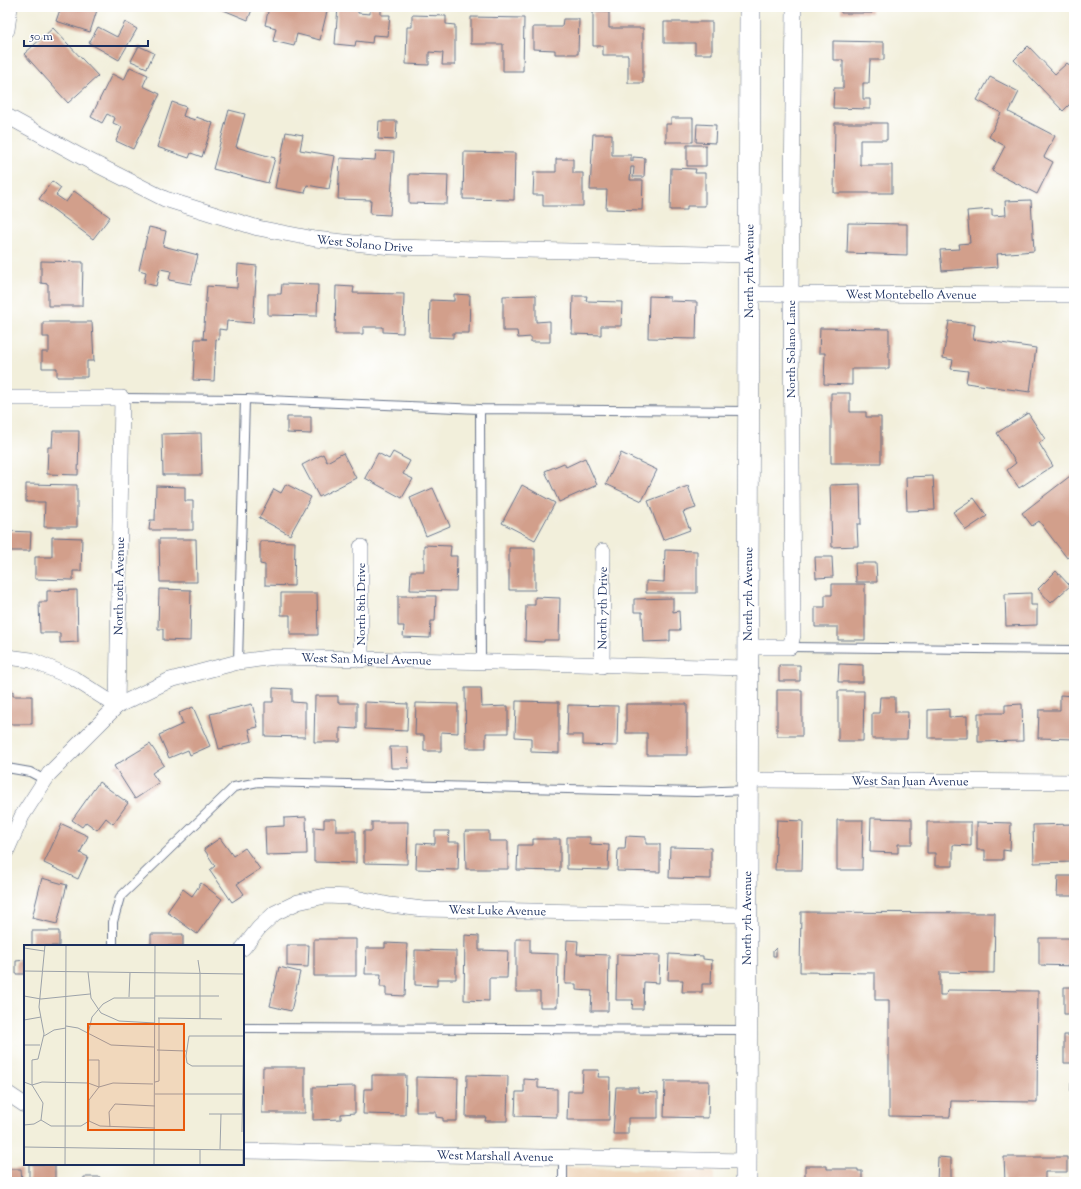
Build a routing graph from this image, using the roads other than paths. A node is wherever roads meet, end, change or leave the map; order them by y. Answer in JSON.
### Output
{"nodes":[{"id":1,"x":10,"y":7,"type":"edge"},
{"id":2,"x":750,"y":7,"type":"edge"},
{"id":3,"x":794,"y":7,"type":"edge"},
{"id":4,"x":7,"y":30,"type":"edge"},
{"id":5,"x":7,"y":116,"type":"edge"},
{"id":6,"x":749,"y":255,"type":"junction"},
{"id":7,"x":749,"y":294,"type":"junction"},
{"id":8,"x":791,"y":294,"type":"junction"},
{"id":9,"x":1074,"y":295,"type":"edge"},
{"id":10,"x":7,"y":398,"type":"edge"},
{"id":11,"x":122,"y":398,"type":"junction"},
{"id":12,"x":246,"y":399,"type":"junction"},
{"id":13,"x":480,"y":409,"type":"junction"},
{"id":14,"x":748,"y":411,"type":"junction"},
{"id":15,"x":361,"y":547,"type":"dead end"},
{"id":16,"x":603,"y":551,"type":"dead end"},
{"id":17,"x":747,"y":647,"type":"junction"},
{"id":18,"x":790,"y":647,"type":"junction"},
{"id":19,"x":1074,"y":650,"type":"edge"},
{"id":20,"x":7,"y":657,"type":"edge"},
{"id":21,"x":361,"y":660,"type":"junction"},
{"id":22,"x":238,"y":662,"type":"junction"},
{"id":23,"x":481,"y":663,"type":"junction"},
{"id":24,"x":602,"y":666,"type":"junction"},
{"id":25,"x":747,"y":668,"type":"junction"},
{"id":26,"x":117,"y":706,"type":"junction"},
{"id":27,"x":7,"y":768,"type":"edge"},
{"id":28,"x":45,"y":780,"type":"junction"},
{"id":29,"x":1074,"y":782,"type":"edge"},
{"id":30,"x":747,"y":785,"type":"junction"},
{"id":31,"x":7,"y":850,"type":"edge"},
{"id":32,"x":747,"y":915,"type":"junction"},
{"id":33,"x":113,"y":945,"type":"edge"},
{"id":34,"x":244,"y":947,"type":"edge"},
{"id":35,"x":244,"y":1028,"type":"edge"},
{"id":36,"x":747,"y":1030,"type":"junction"},
{"id":37,"x":7,"y":1094,"type":"edge"},
{"id":38,"x":24,"y":1104,"type":"edge"},
{"id":39,"x":244,"y":1151,"type":"edge"},
{"id":40,"x":563,"y":1158,"type":"junction"},
{"id":41,"x":746,"y":1161,"type":"junction"},
{"id":42,"x":563,"y":1182,"type":"edge"},
{"id":43,"x":746,"y":1182,"type":"edge"}],
"edges":[{"from":1,"to":4,"type":"street"},
{"from":2,"to":6,"type":"main road","name":"North 7th Avenue"},
{"from":3,"to":8,"type":"street","name":"North Solano Lane"},
{"from":5,"to":6,"type":"street","name":"West Solano Drive"},
{"from":6,"to":7,"type":"main road","name":"North 7th Avenue"},
{"from":7,"to":8,"type":"street","name":"West Montebello Avenue"},
{"from":7,"to":14,"type":"main road","name":"North 7th Avenue"},
{"from":8,"to":9,"type":"street","name":"West Montebello Avenue"},
{"from":8,"to":18,"type":"street","name":"North Solano Lane"},
{"from":10,"to":11,"type":"street"},
{"from":11,"to":12,"type":"lane"},
{"from":11,"to":26,"type":"street","name":"North 10th Avenue"},
{"from":12,"to":13,"type":"lane"},
{"from":12,"to":22,"type":"lane"},
{"from":13,"to":14,"type":"lane"},
{"from":13,"to":23,"type":"lane"},
{"from":14,"to":17,"type":"main road","name":"North 7th Avenue"},
{"from":15,"to":21,"type":"street","name":"North 8th Drive"},
{"from":16,"to":24,"type":"street","name":"North 7th Drive"},
{"from":17,"to":18,"type":"street"},
{"from":17,"to":25,"type":"main road","name":"North 7th Avenue"},
{"from":18,"to":19,"type":"lane"},
{"from":20,"to":26,"type":"street"},
{"from":21,"to":22,"type":"street","name":"West San Miguel Avenue"},
{"from":21,"to":23,"type":"street","name":"West San Miguel Avenue"},
{"from":22,"to":26,"type":"street","name":"West San Miguel Avenue"},
{"from":23,"to":24,"type":"street","name":"West San Miguel Avenue"},
{"from":24,"to":25,"type":"street","name":"West San Miguel Avenue"},
{"from":25,"to":30,"type":"main road","name":"North 7th Avenue"},
{"from":26,"to":28,"type":"street"},
{"from":27,"to":28,"type":"lane"},
{"from":28,"to":31,"type":"street"},
{"from":29,"to":30,"type":"street","name":"West San Juan Avenue"},
{"from":30,"to":32,"type":"main road","name":"North 7th Avenue"},
{"from":30,"to":33,"type":"lane"},
{"from":32,"to":34,"type":"street","name":"West Luke Avenue"},
{"from":32,"to":36,"type":"main road","name":"North 7th Avenue"},
{"from":35,"to":36,"type":"lane"},
{"from":36,"to":41,"type":"main road","name":"North 7th Avenue"},
{"from":37,"to":38,"type":"street"},
{"from":39,"to":40,"type":"street","name":"West Marshall Avenue"},
{"from":40,"to":41,"type":"street","name":"West Marshall Avenue"},
{"from":40,"to":42,"type":"lane"},
{"from":41,"to":43,"type":"main road","name":"North 7th Avenue"}]}
